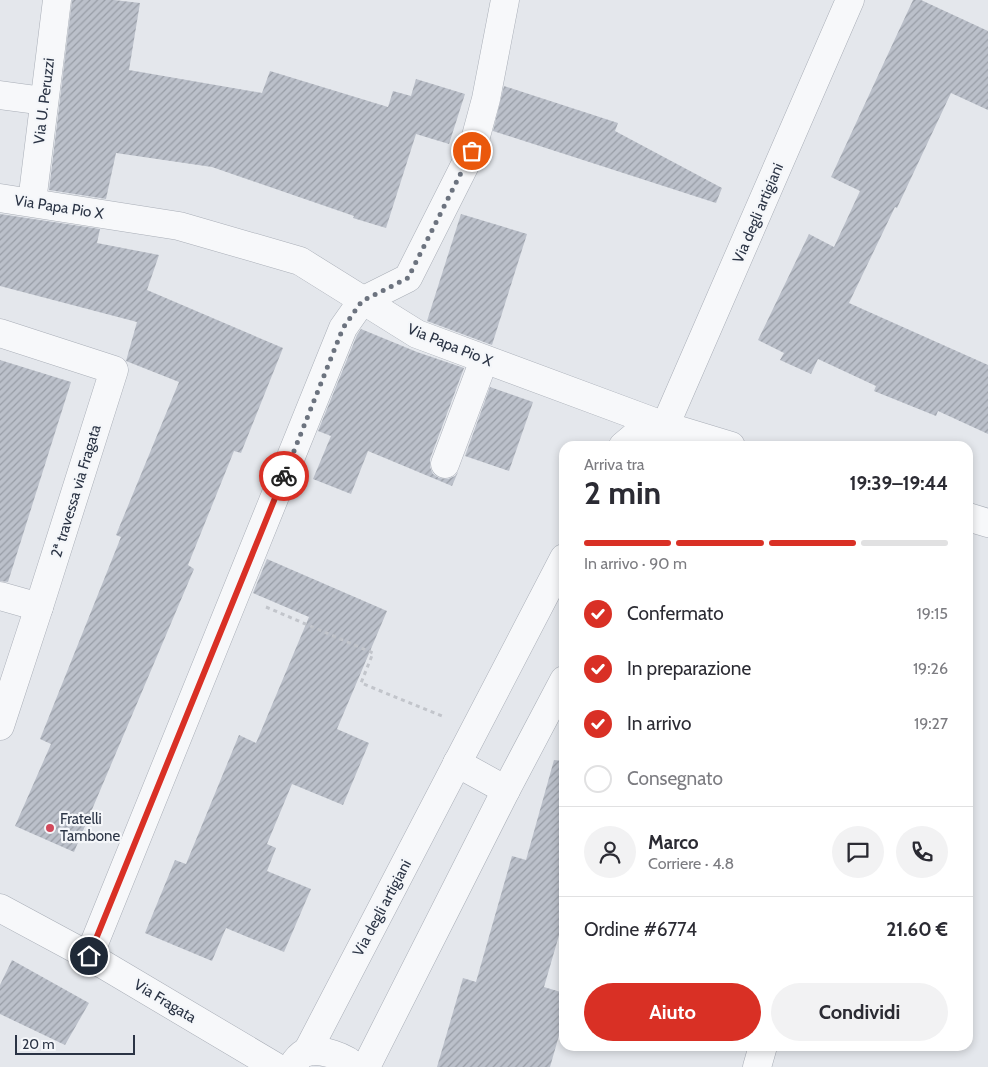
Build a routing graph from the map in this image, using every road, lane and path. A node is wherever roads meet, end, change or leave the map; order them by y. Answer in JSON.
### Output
{"nodes":[{"id":1,"x":57,"y":0,"type":"edge"},
{"id":2,"x":505,"y":0,"type":"edge"},
{"id":3,"x":850,"y":0,"type":"edge"},
{"id":4,"x":0,"y":94,"type":"edge"},
{"id":5,"x":44,"y":101,"type":"junction"},
{"id":6,"x":0,"y":198,"type":"edge"},
{"id":7,"x":32,"y":202,"type":"junction"},
{"id":8,"x":362,"y":301,"type":"junction"},
{"id":9,"x":0,"y":333,"type":"edge"},
{"id":10,"x":484,"y":360,"type":"junction"},
{"id":11,"x":668,"y":436,"type":"edge"},
{"id":12,"x":629,"y":441,"type":"edge"},
{"id":13,"x":700,"y":441,"type":"edge"},
{"id":14,"x":445,"y":464,"type":"dead end"},
{"id":15,"x":973,"y":518,"type":"edge"},
{"id":16,"x":988,"y":523,"type":"edge"},
{"id":17,"x":559,"y":568,"type":"edge"},
{"id":18,"x":236,"y":594,"type":"junction"},
{"id":19,"x":0,"y":596,"type":"edge"},
{"id":20,"x":39,"y":607,"type":"junction"},
{"id":21,"x":559,"y":689,"type":"edge"},
{"id":22,"x":0,"y":726,"type":"edge"},
{"id":23,"x":474,"y":730,"type":"junction"},
{"id":24,"x":457,"y":764,"type":"junction"},
{"id":25,"x":506,"y":790,"type":"junction"},
{"id":26,"x":0,"y":908,"type":"edge"},
{"id":27,"x":89,"y":956,"type":"junction"},
{"id":28,"x":762,"y":1051,"type":"edge"},
{"id":29,"x":299,"y":1059,"type":"edge"},
{"id":30,"x":276,"y":1067,"type":"edge"},
{"id":31,"x":356,"y":1067,"type":"edge"},
{"id":32,"x":366,"y":1067,"type":"edge"},
{"id":33,"x":757,"y":1067,"type":"edge"}],
"edges":[{"from":1,"to":5,"type":"street","name":"Via U. Peruzzi"},
{"from":2,"to":8,"type":"street"},
{"from":3,"to":11,"type":"street","name":"Via degli artigiani"},
{"from":4,"to":5,"type":"street"},
{"from":5,"to":7,"type":"street","name":"Via U. Peruzzi"},
{"from":6,"to":7,"type":"street","name":"Via Papa Pio X"},
{"from":7,"to":8,"type":"street","name":"Via Papa Pio X"},
{"from":8,"to":10,"type":"street","name":"Via Papa Pio X"},
{"from":8,"to":18,"type":"street"},
{"from":9,"to":20,"type":"street","name":"2ª travessa via Fragata"},
{"from":10,"to":11,"type":"street","name":"Via Papa Pio X"},
{"from":10,"to":14,"type":"street"},
{"from":11,"to":12,"type":"street"},
{"from":11,"to":13,"type":"street","name":"Via Papa Pio X"},
{"from":15,"to":16,"type":"street"},
{"from":17,"to":23,"type":"street","name":"Via degli artigiani"},
{"from":18,"to":23,"type":"path"},
{"from":18,"to":27,"type":"street"},
{"from":19,"to":20,"type":"street"},
{"from":20,"to":22,"type":"street","name":"2ª travessa via Fragata"},
{"from":21,"to":25,"type":"street"},
{"from":23,"to":24,"type":"street","name":"Via degli artigiani"},
{"from":24,"to":25,"type":"street"},
{"from":24,"to":29,"type":"street","name":"Via degli artigiani"},
{"from":25,"to":32,"type":"street"},
{"from":26,"to":27,"type":"street","name":"Via Fragata"},
{"from":27,"to":30,"type":"street","name":"Via Fragata"},
{"from":28,"to":33,"type":"street"},
{"from":29,"to":31,"type":"street"}]}
